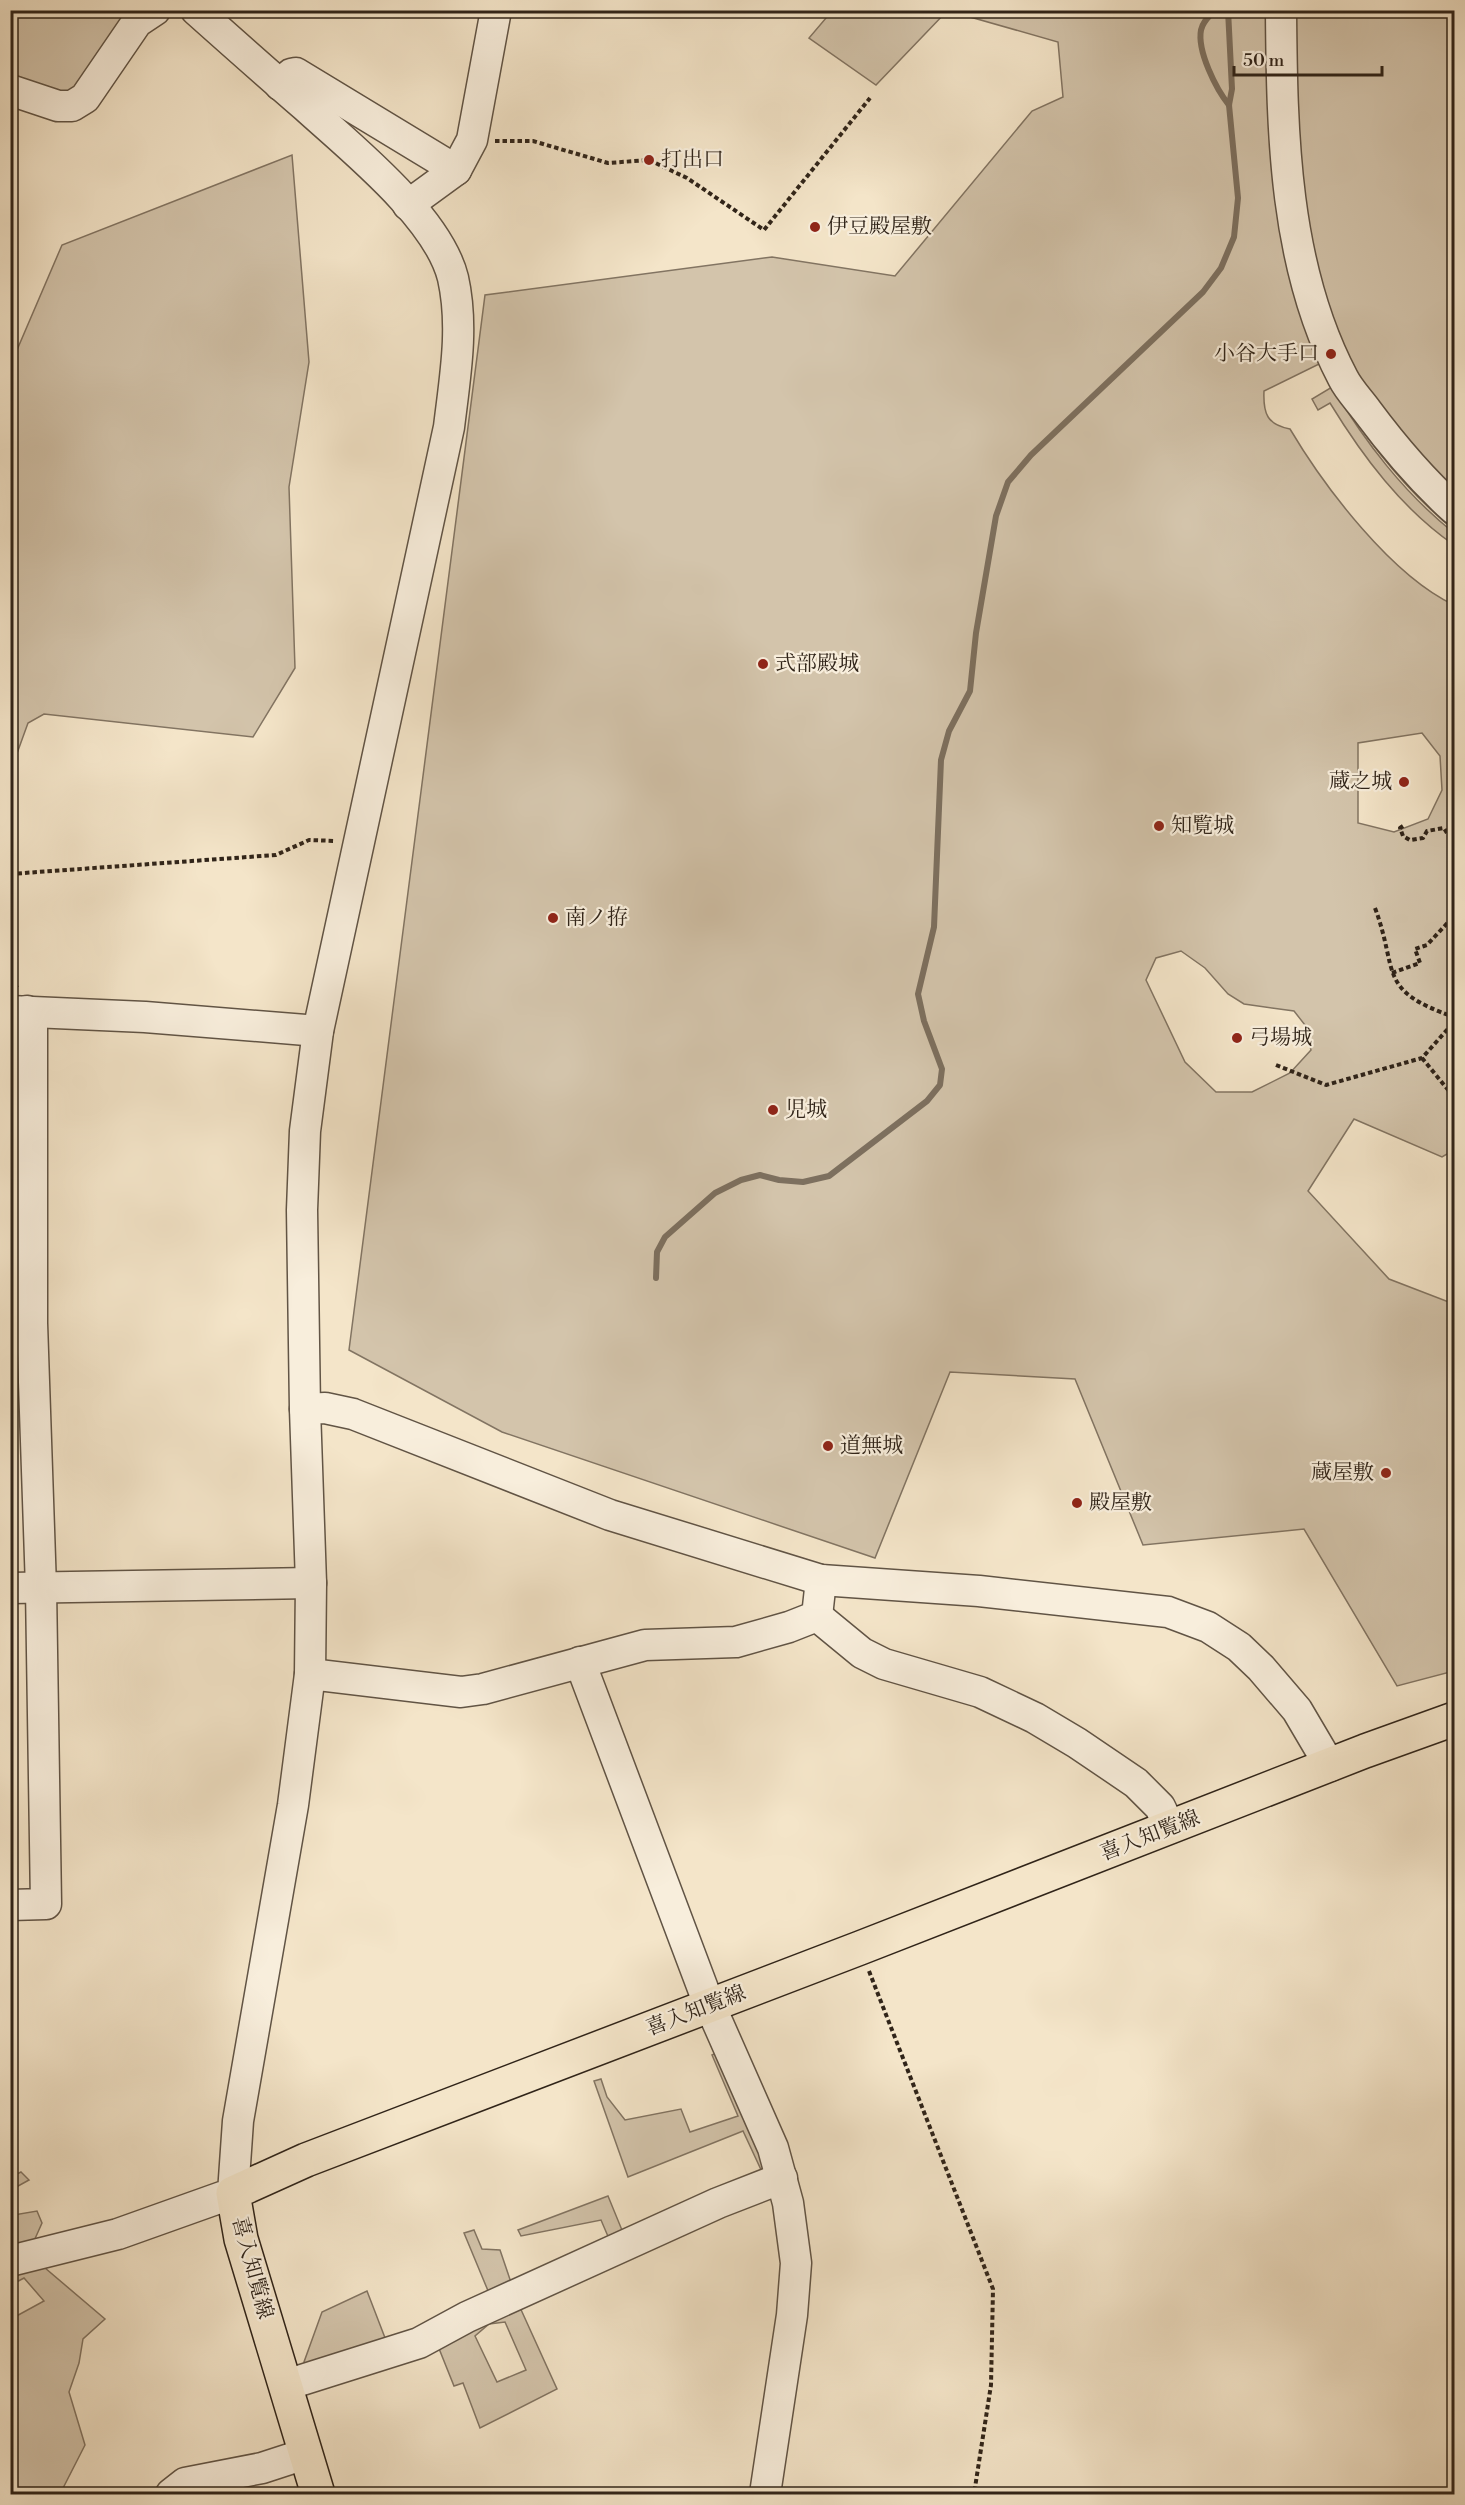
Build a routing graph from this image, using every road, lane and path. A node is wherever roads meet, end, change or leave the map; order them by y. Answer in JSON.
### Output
{"nodes":[{"id":1,"x":155,"y":10,"type":"edge"},
{"id":2,"x":196,"y":10,"type":"edge"},
{"id":3,"x":496,"y":10,"type":"edge"},
{"id":4,"x":1281,"y":10,"type":"edge"},
{"id":5,"x":280,"y":84,"type":"junction"},
{"id":6,"x":10,"y":90,"type":"edge"},
{"id":7,"x":870,"y":98,"type":"dead end"},
{"id":8,"x":472,"y":140,"type":"junction"},
{"id":9,"x":456,"y":170,"type":"junction"},
{"id":10,"x":408,"y":205,"type":"junction"},
{"id":11,"x":1455,"y":509,"type":"edge"},
{"id":12,"x":1403,"y":826,"type":"dead end"},
{"id":13,"x":358,"y":843,"type":"junction"},
{"id":14,"x":1455,"y":845,"type":"edge"},
{"id":15,"x":10,"y":874,"type":"edge"},
{"id":16,"x":1375,"y":908,"type":"dead end"},
{"id":17,"x":1455,"y":916,"type":"edge"},
{"id":18,"x":1392,"y":973,"type":"junction"},
{"id":19,"x":19,"y":1011,"type":"edge"},
{"id":20,"x":1455,"y":1017,"type":"edge"},
{"id":21,"x":1455,"y":1022,"type":"edge"},
{"id":22,"x":318,"y":1031,"type":"junction"},
{"id":23,"x":1422,"y":1058,"type":"junction"},
{"id":24,"x":1276,"y":1065,"type":"dead end"},
{"id":25,"x":1455,"y":1091,"type":"edge"},
{"id":26,"x":305,"y":1409,"type":"junction"},
{"id":27,"x":821,"y":1580,"type":"junction"},
{"id":28,"x":311,"y":1583,"type":"junction"},
{"id":29,"x":10,"y":1588,"type":"edge"},
{"id":30,"x":41,"y":1588,"type":"junction"},
{"id":31,"x":817,"y":1616,"type":"junction"},
{"id":32,"x":580,"y":1662,"type":"junction"},
{"id":33,"x":310,"y":1674,"type":"junction"},
{"id":34,"x":1452,"y":1728,"type":"edge"},
{"id":35,"x":1330,"y":1766,"type":"junction"},
{"id":36,"x":1170,"y":1828,"type":"junction"},
{"id":37,"x":10,"y":1905,"type":"edge"},
{"id":38,"x":860,"y":1948,"type":"junction"},
{"id":39,"x":710,"y":2005,"type":"junction"},
{"id":40,"x":782,"y":2178,"type":"junction"},
{"id":41,"x":233,"y":2193,"type":"junction"},
{"id":42,"x":10,"y":2261,"type":"edge"},
{"id":43,"x":286,"y":2385,"type":"junction"},
{"id":44,"x":305,"y":2454,"type":"junction"},
{"id":45,"x":171,"y":2494,"type":"edge"},
{"id":46,"x":318,"y":2494,"type":"edge"},
{"id":47,"x":765,"y":2494,"type":"edge"},
{"id":48,"x":974,"y":2494,"type":"edge"}],
"edges":[{"from":1,"to":6,"type":"street"},
{"from":2,"to":5,"type":"street"},
{"from":3,"to":8,"type":"street"},
{"from":4,"to":11,"type":"street"},
{"from":5,"to":9,"type":"street"},
{"from":5,"to":10,"type":"street"},
{"from":7,"to":8,"type":"path"},
{"from":8,"to":9,"type":"street"},
{"from":9,"to":10,"type":"street"},
{"from":10,"to":13,"type":"street"},
{"from":12,"to":14,"type":"path"},
{"from":13,"to":15,"type":"path"},
{"from":13,"to":22,"type":"street"},
{"from":16,"to":18,"type":"path"},
{"from":17,"to":18,"type":"path"},
{"from":18,"to":20,"type":"path"},
{"from":19,"to":22,"type":"street"},
{"from":19,"to":30,"type":"street"},
{"from":21,"to":23,"type":"path"},
{"from":22,"to":26,"type":"street"},
{"from":23,"to":24,"type":"path"},
{"from":23,"to":25,"type":"path"},
{"from":26,"to":27,"type":"street"},
{"from":26,"to":28,"type":"street"},
{"from":27,"to":31,"type":"street"},
{"from":27,"to":35,"type":"street"},
{"from":28,"to":30,"type":"street"},
{"from":28,"to":33,"type":"street"},
{"from":29,"to":30,"type":"street"},
{"from":30,"to":37,"type":"street"},
{"from":31,"to":32,"type":"street"},
{"from":31,"to":36,"type":"street"},
{"from":32,"to":33,"type":"street"},
{"from":32,"to":39,"type":"street"},
{"from":33,"to":41,"type":"street"},
{"from":34,"to":35,"type":"main road","name":"喜入知覧線"},
{"from":35,"to":36,"type":"main road","name":"喜入知覧線"},
{"from":36,"to":38,"type":"main road","name":"喜入知覧線"},
{"from":38,"to":39,"type":"main road","name":"喜入知覧線"},
{"from":38,"to":48,"type":"path"},
{"from":39,"to":40,"type":"street"},
{"from":39,"to":41,"type":"main road","name":"喜入知覧線"},
{"from":40,"to":43,"type":"street"},
{"from":40,"to":47,"type":"street"},
{"from":41,"to":42,"type":"street"},
{"from":41,"to":43,"type":"main road","name":"喜入知覧線"},
{"from":43,"to":44,"type":"main road","name":"喜入知覧線"},
{"from":44,"to":45,"type":"street"},
{"from":44,"to":46,"type":"main road","name":"喜入知覧線"}]}
